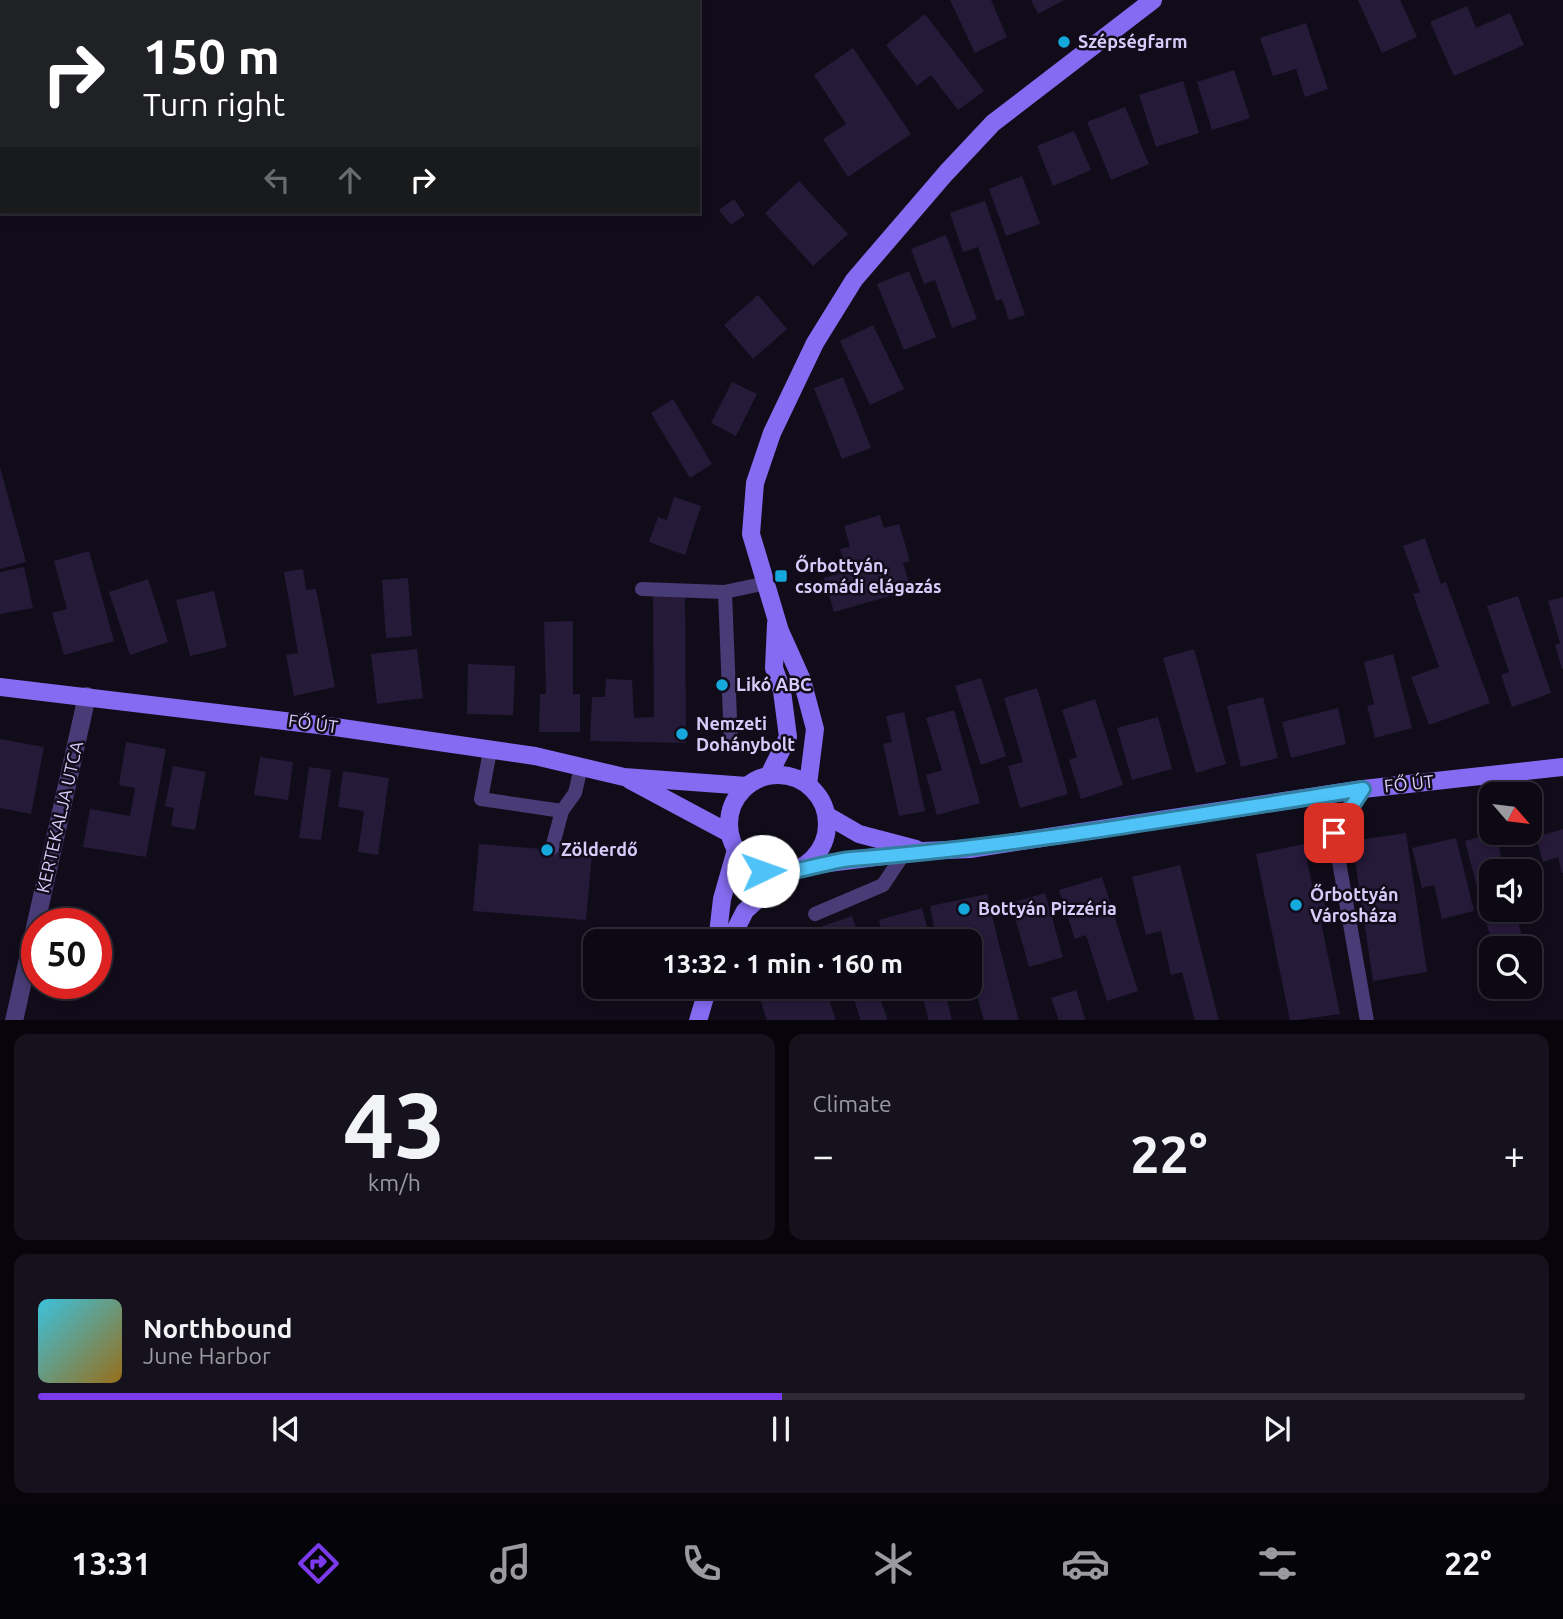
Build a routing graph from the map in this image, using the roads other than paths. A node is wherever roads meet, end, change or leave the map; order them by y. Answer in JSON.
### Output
{"nodes":[{"id":1,"x":1153,"y":0,"type":"edge"},
{"id":2,"x":767,"y":583,"type":"junction"},
{"id":3,"x":642,"y":589,"type":"dead end"},
{"id":4,"x":725,"y":592,"type":"junction"},
{"id":5,"x":776,"y":617,"type":"junction"},
{"id":6,"x":0,"y":687,"type":"edge"},
{"id":7,"x":87,"y":695,"type":"junction"},
{"id":8,"x":731,"y":744,"type":"dead end"},
{"id":9,"x":490,"y":751,"type":"junction"},
{"id":10,"x":581,"y":767,"type":"junction"},
{"id":11,"x":1563,"y":767,"type":"edge"},
{"id":12,"x":769,"y":775,"type":"junction"},
{"id":13,"x":624,"y":777,"type":"junction"},
{"id":14,"x":808,"y":785,"type":"junction"},
{"id":15,"x":747,"y":786,"type":"junction"},
{"id":16,"x":1363,"y":789,"type":"junction"},
{"id":17,"x":562,"y":811,"type":"junction"},
{"id":18,"x":828,"y":816,"type":"junction"},
{"id":19,"x":732,"y":842,"type":"junction"},
{"id":20,"x":552,"y":848,"type":"dead end"},
{"id":21,"x":923,"y":851,"type":"junction"},
{"id":22,"x":903,"y":855,"type":"junction"},
{"id":23,"x":805,"y":866,"type":"junction"},
{"id":24,"x":786,"y":873,"type":"junction"},
{"id":25,"x":815,"y":914,"type":"dead end"},
{"id":26,"x":719,"y":929,"type":"edge"},
{"id":27,"x":736,"y":929,"type":"edge"},
{"id":28,"x":704,"y":999,"type":"edge"},
{"id":29,"x":14,"y":1020,"type":"edge"},
{"id":30,"x":698,"y":1020,"type":"edge"},
{"id":31,"x":1367,"y":1020,"type":"edge"}],
"edges":[{"from":1,"to":2,"type":"main road"},
{"from":2,"to":4,"type":"lane"},
{"from":2,"to":5,"type":"main road"},
{"from":3,"to":4,"type":"lane"},
{"from":4,"to":8,"type":"lane"},
{"from":5,"to":12,"type":"main road"},
{"from":5,"to":14,"type":"main road"},
{"from":6,"to":7,"type":"main road","name":"FŐ ÚT"},
{"from":7,"to":9,"type":"main road","name":"FŐ ÚT"},
{"from":7,"to":29,"type":"street","name":"KERTEKALJA UTCA"},
{"from":9,"to":10,"type":"main road","name":"FŐ ÚT"},
{"from":9,"to":17,"type":"lane"},
{"from":10,"to":13,"type":"main road","name":"FŐ ÚT"},
{"from":10,"to":17,"type":"lane"},
{"from":11,"to":16,"type":"main road","name":"FŐ ÚT"},
{"from":12,"to":14,"type":"main road"},
{"from":12,"to":15,"type":"main road"},
{"from":13,"to":15,"type":"main road","name":"FŐ ÚT"},
{"from":13,"to":19,"type":"main road","name":"FŐ ÚT"},
{"from":14,"to":18,"type":"main road","name":"FŐ ÚT"},
{"from":15,"to":19,"type":"main road"},
{"from":16,"to":21,"type":"main road","name":"FŐ ÚT"},
{"from":16,"to":31,"type":"lane"},
{"from":17,"to":20,"type":"lane"},
{"from":18,"to":21,"type":"main road","name":"FŐ ÚT"},
{"from":18,"to":23,"type":"main road"},
{"from":19,"to":24,"type":"main road","name":"FŐ ÚT"},
{"from":19,"to":26,"type":"main road"},
{"from":21,"to":22,"type":"main road","name":"FŐ ÚT"},
{"from":22,"to":23,"type":"main road","name":"FŐ ÚT"},
{"from":22,"to":25,"type":"lane"},
{"from":23,"to":24,"type":"main road","name":"FŐ ÚT"},
{"from":24,"to":27,"type":"main road"},
{"from":28,"to":30,"type":"main road"}]}
